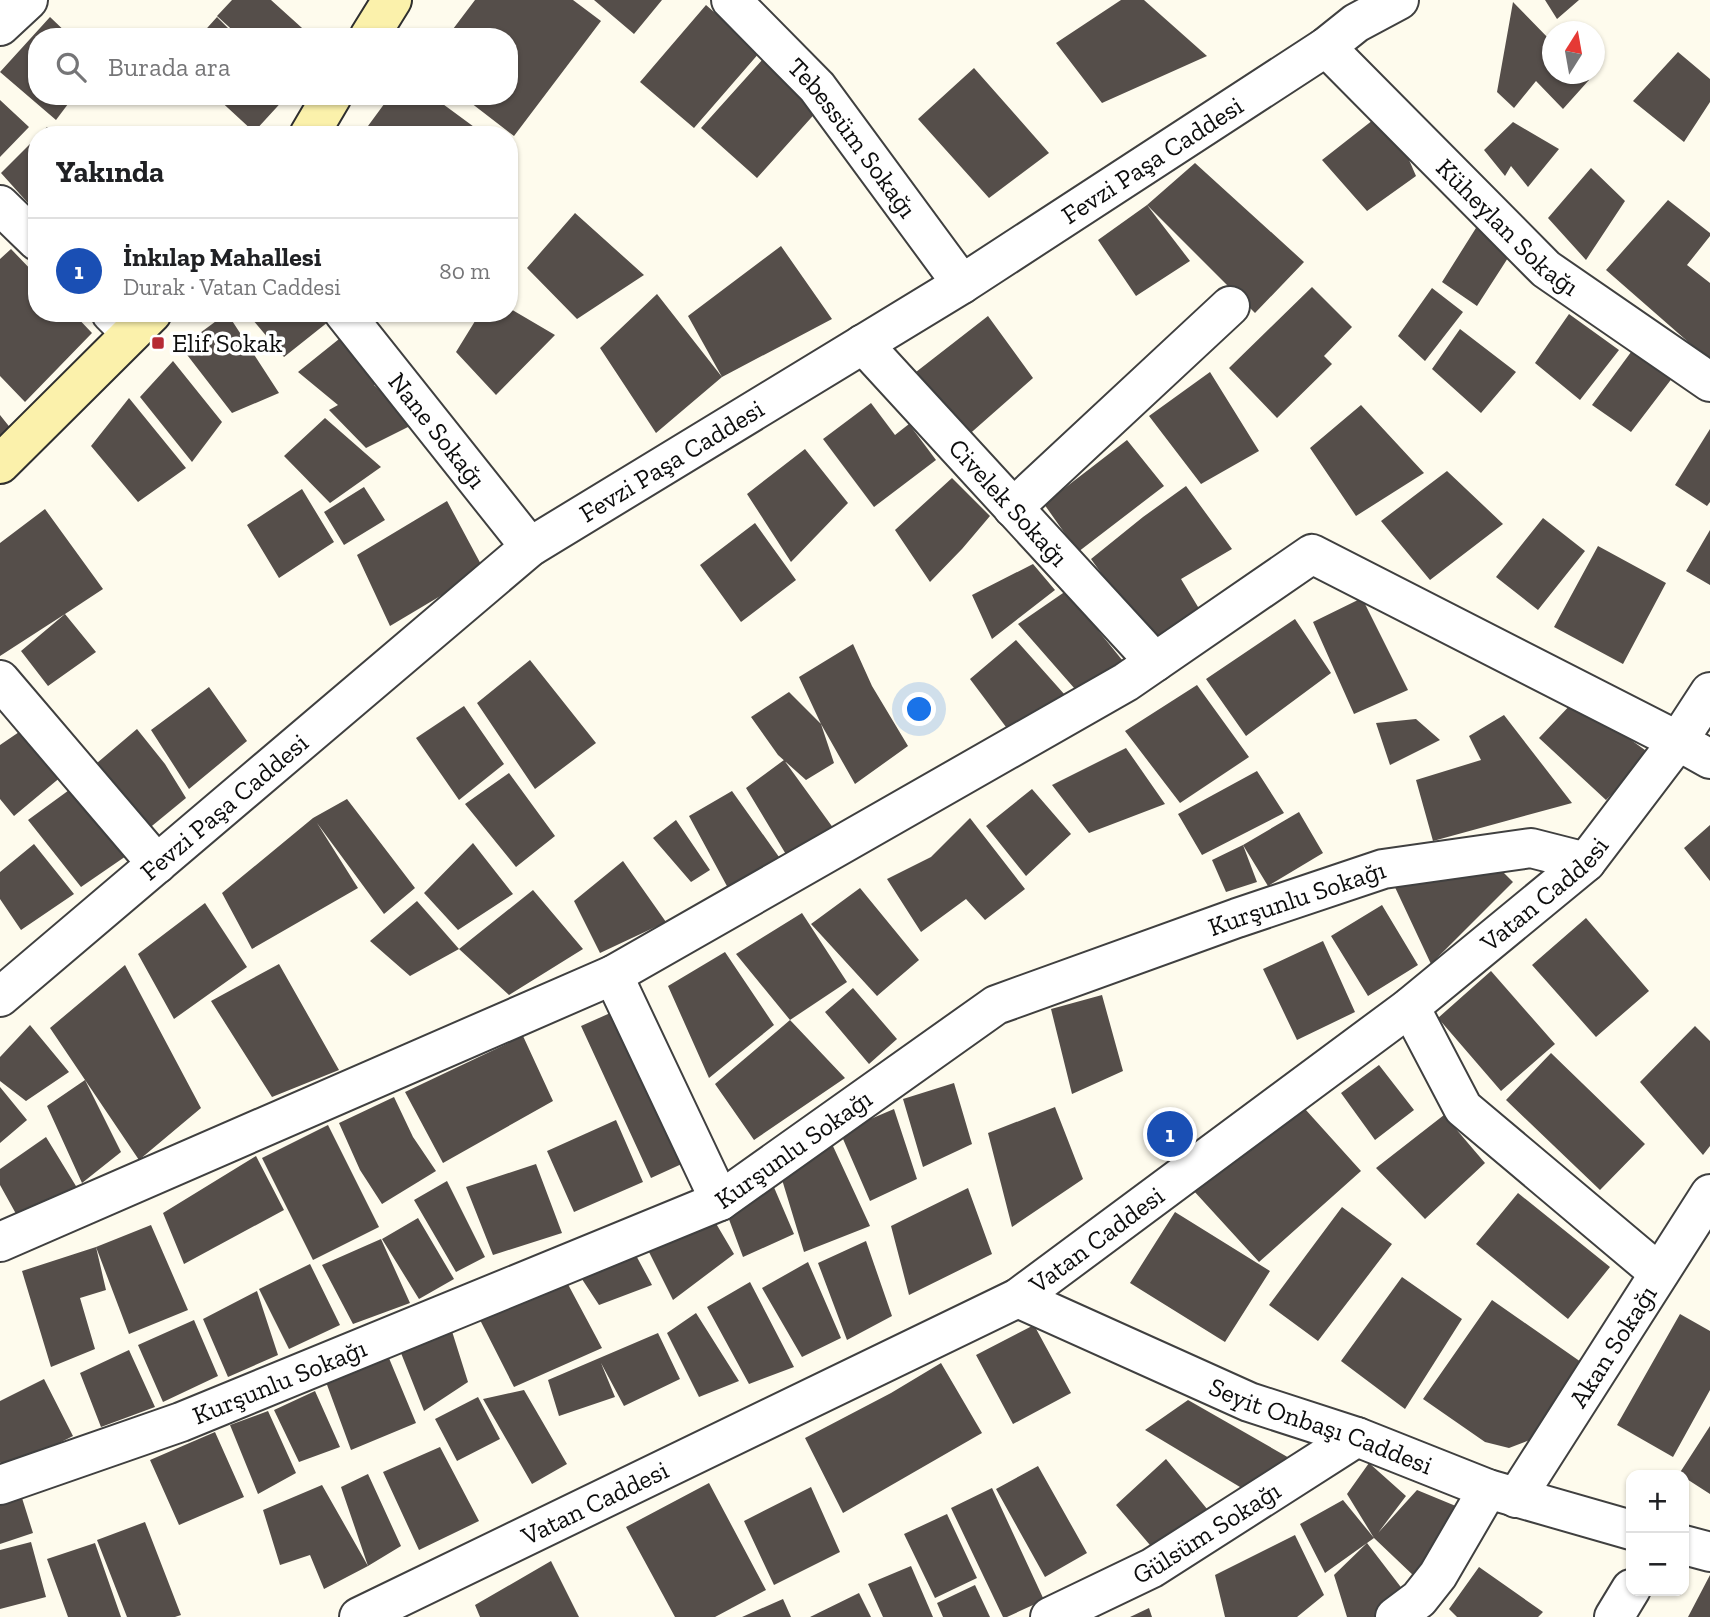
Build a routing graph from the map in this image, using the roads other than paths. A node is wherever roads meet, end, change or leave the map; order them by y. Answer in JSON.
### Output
{"nodes":[{"id":1,"x":28,"y":0,"type":"edge"},
{"id":2,"x":392,"y":0,"type":"edge"},
{"id":3,"x":730,"y":0,"type":"edge"},
{"id":4,"x":1399,"y":0,"type":"edge"},
{"id":5,"x":0,"y":26,"type":"edge"},
{"id":6,"x":375,"y":28,"type":"edge"},
{"id":7,"x":1326,"y":47,"type":"junction"},
{"id":8,"x":327,"y":105,"type":"edge"},
{"id":9,"x":314,"y":126,"type":"edge"},
{"id":10,"x":0,"y":205,"type":"edge"},
{"id":11,"x":28,"y":232,"type":"edge"},
{"id":12,"x":962,"y":284,"type":"junction"},
{"id":13,"x":1230,"y":306,"type":"dead end"},
{"id":14,"x":129,"y":322,"type":"edge"},
{"id":15,"x":351,"y":322,"type":"edge"},
{"id":16,"x":863,"y":344,"type":"junction"},
{"id":17,"x":1710,"y":382,"type":"edge"},
{"id":18,"x":0,"y":464,"type":"edge"},
{"id":19,"x":1013,"y":508,"type":"junction"},
{"id":20,"x":530,"y":547,"type":"junction"},
{"id":21,"x":1155,"y":662,"type":"junction"},
{"id":22,"x":0,"y":680,"type":"edge"},
{"id":23,"x":1710,"y":692,"type":"edge"},
{"id":24,"x":1694,"y":750,"type":"edge"},
{"id":25,"x":1586,"y":862,"type":"junction"},
{"id":26,"x":157,"y":864,"type":"junction"},
{"id":27,"x":612,"y":975,"type":"junction"},
{"id":28,"x":0,"y":997,"type":"edge"},
{"id":29,"x":1410,"y":1007,"type":"junction"},
{"id":30,"x":1710,"y":1195,"type":"edge"},
{"id":31,"x":720,"y":1201,"type":"junction"},
{"id":32,"x":0,"y":1242,"type":"edge"},
{"id":33,"x":1659,"y":1273,"type":"junction"},
{"id":34,"x":1018,"y":1298,"type":"junction"},
{"id":35,"x":1357,"y":1437,"type":"junction"},
{"id":36,"x":0,"y":1485,"type":"edge"},
{"id":37,"x":1502,"y":1493,"type":"junction"},
{"id":38,"x":1626,"y":1529,"type":"edge"},
{"id":39,"x":1689,"y":1546,"type":"edge"},
{"id":40,"x":1710,"y":1552,"type":"edge"},
{"id":41,"x":1627,"y":1596,"type":"edge"},
{"id":42,"x":359,"y":1617,"type":"edge"},
{"id":43,"x":1050,"y":1617,"type":"edge"},
{"id":44,"x":1395,"y":1617,"type":"edge"},
{"id":45,"x":1614,"y":1617,"type":"edge"}],
"edges":[{"from":1,"to":5,"type":"street"},
{"from":2,"to":6,"type":"street"},
{"from":3,"to":12,"type":"street","name":"Tebessüm Sokağı"},
{"from":4,"to":7,"type":"street","name":"Fevzi Paşa Caddesi"},
{"from":7,"to":12,"type":"street","name":"Fevzi Paşa Caddesi"},
{"from":7,"to":17,"type":"street","name":"Küheylan Sokağı"},
{"from":8,"to":9,"type":"street"},
{"from":10,"to":11,"type":"street"},
{"from":12,"to":16,"type":"street","name":"Fevzi Paşa Caddesi"},
{"from":13,"to":19,"type":"street"},
{"from":14,"to":18,"type":"street"},
{"from":15,"to":20,"type":"street","name":"Nane Sokağı"},
{"from":16,"to":19,"type":"street","name":"Civelek Sokağı"},
{"from":16,"to":20,"type":"street","name":"Fevzi Paşa Caddesi"},
{"from":19,"to":21,"type":"street","name":"Civelek Sokağı"},
{"from":20,"to":26,"type":"street","name":"Fevzi Paşa Caddesi"},
{"from":21,"to":24,"type":"street"},
{"from":21,"to":27,"type":"street"},
{"from":22,"to":26,"type":"street"},
{"from":23,"to":24,"type":"street","name":"Vatan Caddesi"},
{"from":24,"to":25,"type":"street","name":"Vatan Caddesi"},
{"from":25,"to":29,"type":"street","name":"Vatan Caddesi"},
{"from":25,"to":31,"type":"street","name":"Kurşunlu Sokağı"},
{"from":26,"to":28,"type":"street","name":"Fevzi Paşa Caddesi"},
{"from":27,"to":31,"type":"street"},
{"from":27,"to":32,"type":"street"},
{"from":29,"to":33,"type":"street"},
{"from":29,"to":34,"type":"street","name":"Vatan Caddesi"},
{"from":30,"to":33,"type":"street","name":"Akan Sokağı"},
{"from":31,"to":36,"type":"street","name":"Kurşunlu Sokağı"},
{"from":33,"to":37,"type":"street","name":"Akan Sokağı"},
{"from":34,"to":35,"type":"street","name":"Seyit Onbaşı Caddesi"},
{"from":34,"to":42,"type":"street","name":"Vatan Caddesi"},
{"from":35,"to":37,"type":"street","name":"Seyit Onbaşı Caddesi"},
{"from":35,"to":43,"type":"street","name":"Gülsüm Sokağı"},
{"from":37,"to":38,"type":"street","name":"Seyit Onbaşı Caddesi"},
{"from":37,"to":44,"type":"street","name":"Akan Sokağı"},
{"from":39,"to":40,"type":"street"},
{"from":41,"to":45,"type":"street"}]}
